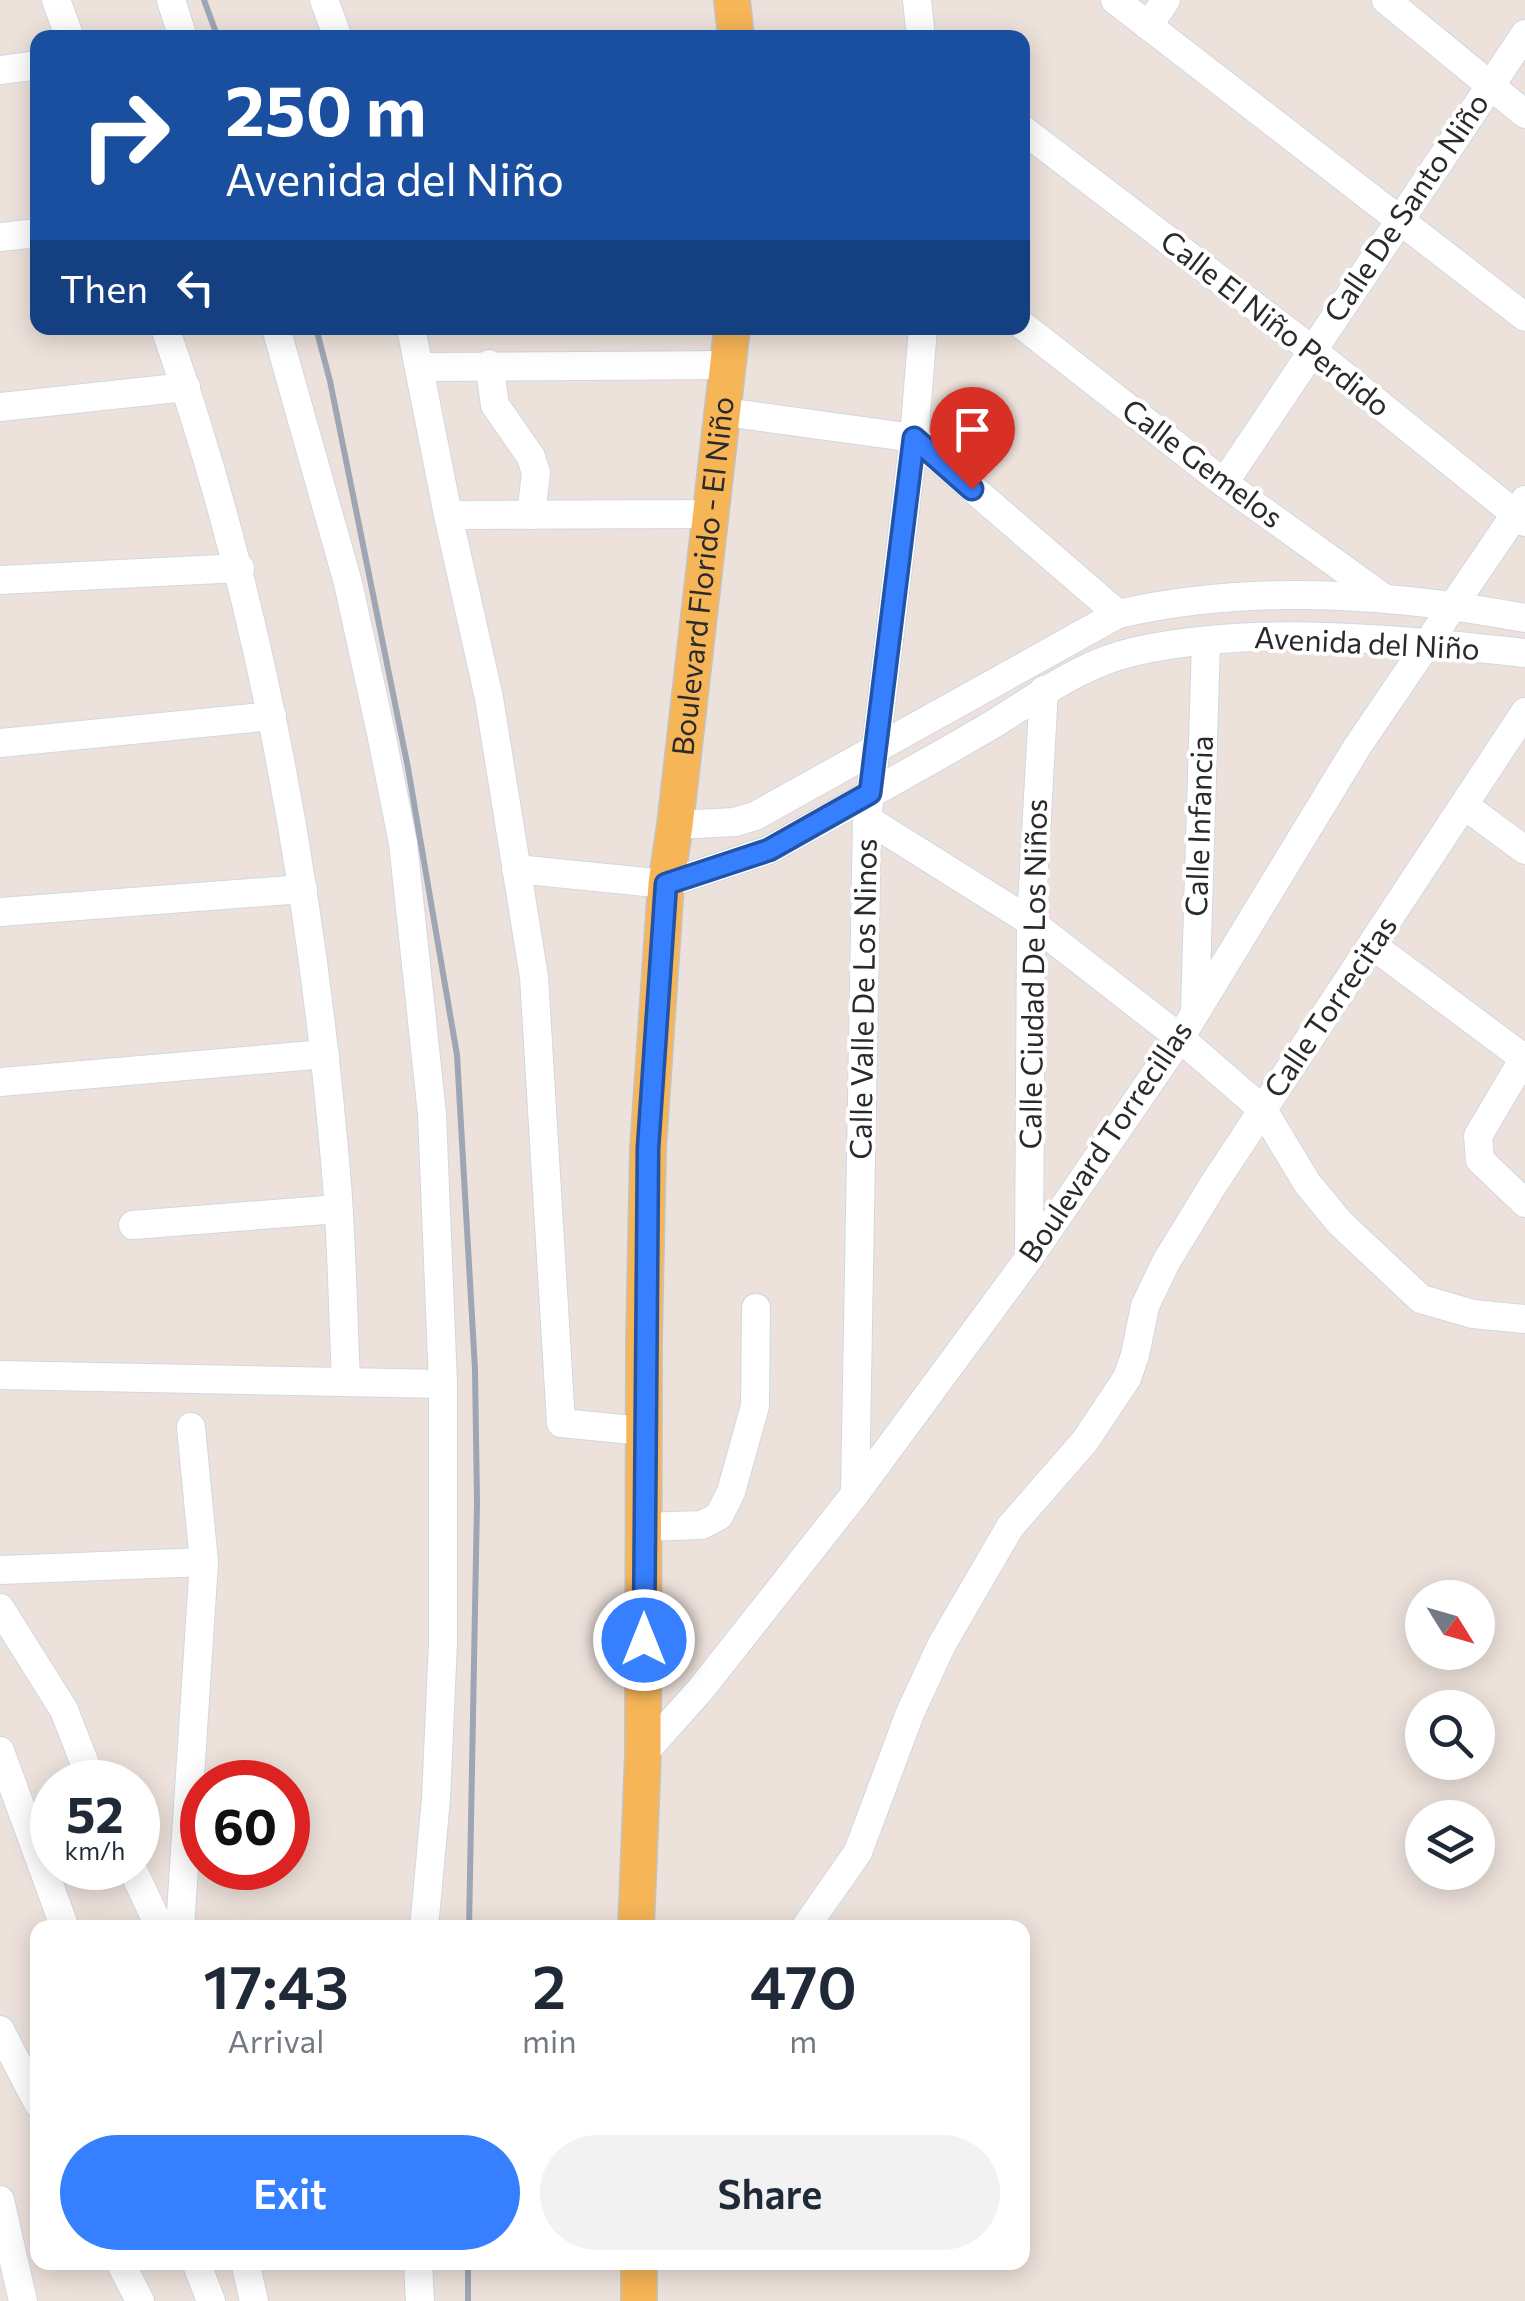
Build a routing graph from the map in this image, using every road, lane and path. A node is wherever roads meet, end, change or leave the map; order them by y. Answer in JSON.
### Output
{"nodes":[{"id":1,"x":56,"y":0,"type":"edge"},
{"id":2,"x":171,"y":0,"type":"edge"},
{"id":3,"x":324,"y":0,"type":"edge"},
{"id":4,"x":732,"y":0,"type":"edge"},
{"id":5,"x":917,"y":0,"type":"edge"},
{"id":6,"x":1115,"y":0,"type":"edge"},
{"id":7,"x":1166,"y":0,"type":"edge"},
{"id":8,"x":1386,"y":0,"type":"edge"},
{"id":9,"x":1148,"y":26,"type":"junction"},
{"id":10,"x":67,"y":30,"type":"edge"},
{"id":11,"x":180,"y":30,"type":"edge"},
{"id":12,"x":335,"y":30,"type":"edge"},
{"id":13,"x":735,"y":30,"type":"edge"},
{"id":14,"x":920,"y":30,"type":"edge"},
{"id":15,"x":1525,"y":34,"type":"edge"},
{"id":16,"x":30,"y":66,"type":"edge"},
{"id":17,"x":0,"y":70,"type":"edge"},
{"id":18,"x":1489,"y":86,"type":"junction"},
{"id":19,"x":1525,"y":114,"type":"edge"},
{"id":20,"x":1030,"y":134,"type":"edge"},
{"id":21,"x":1398,"y":219,"type":"junction"},
{"id":22,"x":30,"y":234,"type":"edge"},
{"id":23,"x":0,"y":237,"type":"edge"},
{"id":24,"x":1525,"y":317,"type":"edge"},
{"id":25,"x":1030,"y":331,"type":"edge"},
{"id":26,"x":167,"y":335,"type":"edge"},
{"id":27,"x":278,"y":335,"type":"edge"},
{"id":28,"x":413,"y":335,"type":"edge"},
{"id":29,"x":731,"y":335,"type":"edge"},
{"id":30,"x":922,"y":335,"type":"edge"},
{"id":31,"x":1312,"y":350,"type":"junction"},
{"id":32,"x":489,"y":364,"type":"junction"},
{"id":33,"x":728,"y":365,"type":"junction"},
{"id":34,"x":420,"y":367,"type":"junction"},
{"id":35,"x":186,"y":387,"type":"junction"},
{"id":36,"x":0,"y":407,"type":"edge"},
{"id":37,"x":724,"y":412,"type":"junction"},
{"id":38,"x":914,"y":438,"type":"junction"},
{"id":39,"x":1224,"y":483,"type":"junction"},
{"id":40,"x":1522,"y":513,"type":"edge"},
{"id":41,"x":532,"y":514,"type":"junction"},
{"id":42,"x":712,"y":514,"type":"junction"},
{"id":43,"x":448,"y":515,"type":"junction"},
{"id":44,"x":240,"y":568,"type":"junction"},
{"id":45,"x":0,"y":580,"type":"edge"},
{"id":46,"x":1385,"y":598,"type":"junction"},
{"id":47,"x":1455,"y":605,"type":"junction"},
{"id":48,"x":1118,"y":614,"type":"junction"},
{"id":49,"x":1525,"y":618,"type":"edge"},
{"id":50,"x":1206,"y":641,"type":"junction"},
{"id":51,"x":1425,"y":644,"type":"junction"},
{"id":52,"x":1525,"y":653,"type":"edge"},
{"id":53,"x":1044,"y":690,"type":"junction"},
{"id":54,"x":1525,"y":712,"type":"edge"},
{"id":55,"x":272,"y":716,"type":"junction"},
{"id":56,"x":0,"y":744,"type":"edge"},
{"id":57,"x":876,"y":747,"type":"junction"},
{"id":58,"x":868,"y":806,"type":"junction"},
{"id":59,"x":1464,"y":806,"type":"junction"},
{"id":60,"x":676,"y":826,"type":"junction"},
{"id":61,"x":1525,"y":850,"type":"edge"},
{"id":62,"x":516,"y":869,"type":"junction"},
{"id":63,"x":666,"y":884,"type":"junction"},
{"id":64,"x":303,"y":889,"type":"junction"},
{"id":65,"x":0,"y":912,"type":"edge"},
{"id":66,"x":1031,"y":922,"type":"junction"},
{"id":67,"x":1372,"y":945,"type":"junction"},
{"id":68,"x":1194,"y":1011,"type":"junction"},
{"id":69,"x":1180,"y":1038,"type":"junction"},
{"id":70,"x":324,"y":1054,"type":"junction"},
{"id":71,"x":1525,"y":1058,"type":"edge"},
{"id":72,"x":0,"y":1082,"type":"edge"},
{"id":73,"x":1262,"y":1110,"type":"junction"},
{"id":74,"x":1525,"y":1203,"type":"edge"},
{"id":75,"x":338,"y":1209,"type":"junction"},
{"id":76,"x":133,"y":1224,"type":"dead end"},
{"id":77,"x":1029,"y":1258,"type":"junction"},
{"id":78,"x":756,"y":1308,"type":"dead end"},
{"id":79,"x":1525,"y":1319,"type":"edge"},
{"id":80,"x":0,"y":1376,"type":"edge"},
{"id":81,"x":346,"y":1381,"type":"junction"},
{"id":82,"x":443,"y":1384,"type":"junction"},
{"id":83,"x":191,"y":1428,"type":"dead end"},
{"id":84,"x":644,"y":1431,"type":"junction"},
{"id":85,"x":855,"y":1494,"type":"junction"},
{"id":86,"x":644,"y":1527,"type":"junction"},
{"id":87,"x":204,"y":1562,"type":"junction"},
{"id":88,"x":0,"y":1570,"type":"edge"},
{"id":89,"x":0,"y":1608,"type":"edge"},
{"id":90,"x":0,"y":1751,"type":"edge"},
{"id":91,"x":644,"y":1754,"type":"junction"},
{"id":92,"x":83,"y":1760,"type":"edge"},
{"id":93,"x":142,"y":1890,"type":"edge"},
{"id":94,"x":62,"y":1920,"type":"edge"},
{"id":95,"x":156,"y":1920,"type":"edge"},
{"id":96,"x":181,"y":1920,"type":"edge"},
{"id":97,"x":425,"y":1920,"type":"edge"},
{"id":98,"x":636,"y":1920,"type":"edge"},
{"id":99,"x":811,"y":1920,"type":"edge"},
{"id":100,"x":0,"y":2030,"type":"edge"},
{"id":101,"x":30,"y":2088,"type":"edge"},
{"id":102,"x":0,"y":2200,"type":"edge"},
{"id":103,"x":124,"y":2270,"type":"edge"},
{"id":104,"x":199,"y":2270,"type":"edge"},
{"id":105,"x":248,"y":2270,"type":"edge"},
{"id":106,"x":418,"y":2270,"type":"edge"},
{"id":107,"x":639,"y":2270,"type":"edge"},
{"id":108,"x":23,"y":2301,"type":"edge"},
{"id":109,"x":140,"y":2301,"type":"edge"},
{"id":110,"x":211,"y":2301,"type":"edge"},
{"id":111,"x":254,"y":2301,"type":"edge"},
{"id":112,"x":420,"y":2301,"type":"edge"},
{"id":113,"x":638,"y":2301,"type":"edge"}],
"edges":[{"from":1,"to":10,"type":"street"},
{"from":2,"to":11,"type":"street"},
{"from":3,"to":12,"type":"street"},
{"from":4,"to":13,"type":"main road"},
{"from":5,"to":14,"type":"street"},
{"from":6,"to":9,"type":"street"},
{"from":7,"to":9,"type":"street"},
{"from":8,"to":18,"type":"street"},
{"from":9,"to":21,"type":"street"},
{"from":15,"to":18,"type":"street","name":"Calle De Santo Niño"},
{"from":16,"to":17,"type":"street"},
{"from":18,"to":19,"type":"street"},
{"from":18,"to":21,"type":"street","name":"Calle De Santo Niño"},
{"from":20,"to":31,"type":"street","name":"Calle El Niño Perdido"},
{"from":21,"to":24,"type":"street"},
{"from":21,"to":31,"type":"street","name":"Calle De Santo Niño"},
{"from":22,"to":23,"type":"street"},
{"from":25,"to":39,"type":"street","name":"Calle Gemelos"},
{"from":26,"to":35,"type":"street"},
{"from":27,"to":82,"type":"street"},
{"from":28,"to":34,"type":"street"},
{"from":29,"to":33,"type":"main road","name":"Boulevard Florido - El Niño"},
{"from":30,"to":38,"type":"street","name":"Calle Valle De Los Ninos"},
{"from":31,"to":39,"type":"street","name":"Calle De Santo Niño"},
{"from":31,"to":40,"type":"street","name":"Calle El Niño Perdido"},
{"from":32,"to":33,"type":"street"},
{"from":32,"to":34,"type":"street"},
{"from":32,"to":41,"type":"street"},
{"from":33,"to":37,"type":"main road","name":"Boulevard Florido - El Niño"},
{"from":34,"to":43,"type":"street"},
{"from":35,"to":36,"type":"street"},
{"from":35,"to":44,"type":"street"},
{"from":37,"to":38,"type":"street"},
{"from":37,"to":42,"type":"main road","name":"Boulevard Florido - El Niño"},
{"from":38,"to":48,"type":"street"},
{"from":38,"to":57,"type":"street","name":"Calle Valle De Los Ninos"},
{"from":39,"to":46,"type":"street","name":"Calle Gemelos"},
{"from":40,"to":47,"type":"street","name":"Boulevard Torrecillas"},
{"from":41,"to":42,"type":"street"},
{"from":41,"to":43,"type":"street"},
{"from":42,"to":60,"type":"main road","name":"Boulevard Florido - El Niño"},
{"from":43,"to":62,"type":"street"},
{"from":44,"to":45,"type":"street"},
{"from":44,"to":55,"type":"street"},
{"from":46,"to":47,"type":"street","name":"Avenida del Niño"},
{"from":46,"to":48,"type":"street","name":"Avenida del Niño"},
{"from":47,"to":49,"type":"street","name":"Avenida del Niño"},
{"from":47,"to":51,"type":"street","name":"Boulevard Torrecillas"},
{"from":48,"to":57,"type":"street","name":"Avenida del Niño"},
{"from":50,"to":51,"type":"street","name":"Avenida del Niño"},
{"from":50,"to":53,"type":"street","name":"Avenida del Niño"},
{"from":50,"to":68,"type":"street","name":"Calle Infancia"},
{"from":51,"to":52,"type":"street","name":"Avenida del Niño"},
{"from":51,"to":68,"type":"street","name":"Boulevard Torrecillas"},
{"from":53,"to":58,"type":"street","name":"Avenida del Niño"},
{"from":53,"to":66,"type":"street","name":"Calle Ciudad De Los Niños"},
{"from":54,"to":59,"type":"street","name":"Calle Torrecitas"},
{"from":55,"to":56,"type":"street"},
{"from":55,"to":64,"type":"street"},
{"from":57,"to":58,"type":"street","name":"Calle Valle De Los Ninos"},
{"from":57,"to":60,"type":"street","name":"Avenida del Niño"},
{"from":58,"to":63,"type":"street","name":"Avenida del Niño"},
{"from":58,"to":66,"type":"street"},
{"from":58,"to":85,"type":"street","name":"Calle Valle De Los Ninos"},
{"from":59,"to":61,"type":"street"},
{"from":59,"to":67,"type":"street","name":"Calle Torrecitas"},
{"from":60,"to":63,"type":"main road","name":"Boulevard Florido - El Niño"},
{"from":62,"to":63,"type":"street"},
{"from":62,"to":84,"type":"street"},
{"from":63,"to":84,"type":"main road","name":"Boulevard Florido - El Niño"},
{"from":64,"to":65,"type":"street"},
{"from":64,"to":70,"type":"street"},
{"from":66,"to":69,"type":"street"},
{"from":66,"to":77,"type":"street","name":"Calle Ciudad De Los Niños"},
{"from":67,"to":71,"type":"street"},
{"from":67,"to":73,"type":"street","name":"Calle Torrecitas"},
{"from":68,"to":69,"type":"street","name":"Boulevard Torrecillas"},
{"from":69,"to":73,"type":"street"},
{"from":69,"to":77,"type":"street","name":"Boulevard Torrecillas"},
{"from":70,"to":72,"type":"street"},
{"from":70,"to":75,"type":"street"},
{"from":71,"to":74,"type":"street"},
{"from":73,"to":79,"type":"street"},
{"from":73,"to":99,"type":"street","name":"Calle Torrecitas"},
{"from":75,"to":76,"type":"street"},
{"from":75,"to":81,"type":"street"},
{"from":77,"to":85,"type":"street","name":"Boulevard Torrecillas"},
{"from":78,"to":86,"type":"street"},
{"from":80,"to":81,"type":"street"},
{"from":81,"to":82,"type":"street"},
{"from":82,"to":97,"type":"street"},
{"from":83,"to":87,"type":"street"},
{"from":84,"to":86,"type":"main road","name":"Boulevard Florido - El Niño"},
{"from":85,"to":91,"type":"street","name":"Boulevard Torrecillas"},
{"from":86,"to":91,"type":"main road","name":"Boulevard Florido - El Niño"},
{"from":87,"to":88,"type":"street"},
{"from":87,"to":96,"type":"street"},
{"from":89,"to":92,"type":"street"},
{"from":90,"to":94,"type":"street"},
{"from":91,"to":98,"type":"main road","name":"Boulevard Florido - El Niño"},
{"from":93,"to":95,"type":"street"},
{"from":100,"to":101,"type":"street"},
{"from":102,"to":108,"type":"street"},
{"from":103,"to":109,"type":"street"},
{"from":104,"to":110,"type":"street"},
{"from":105,"to":111,"type":"street"},
{"from":106,"to":112,"type":"street"},
{"from":107,"to":113,"type":"main road"}]}
